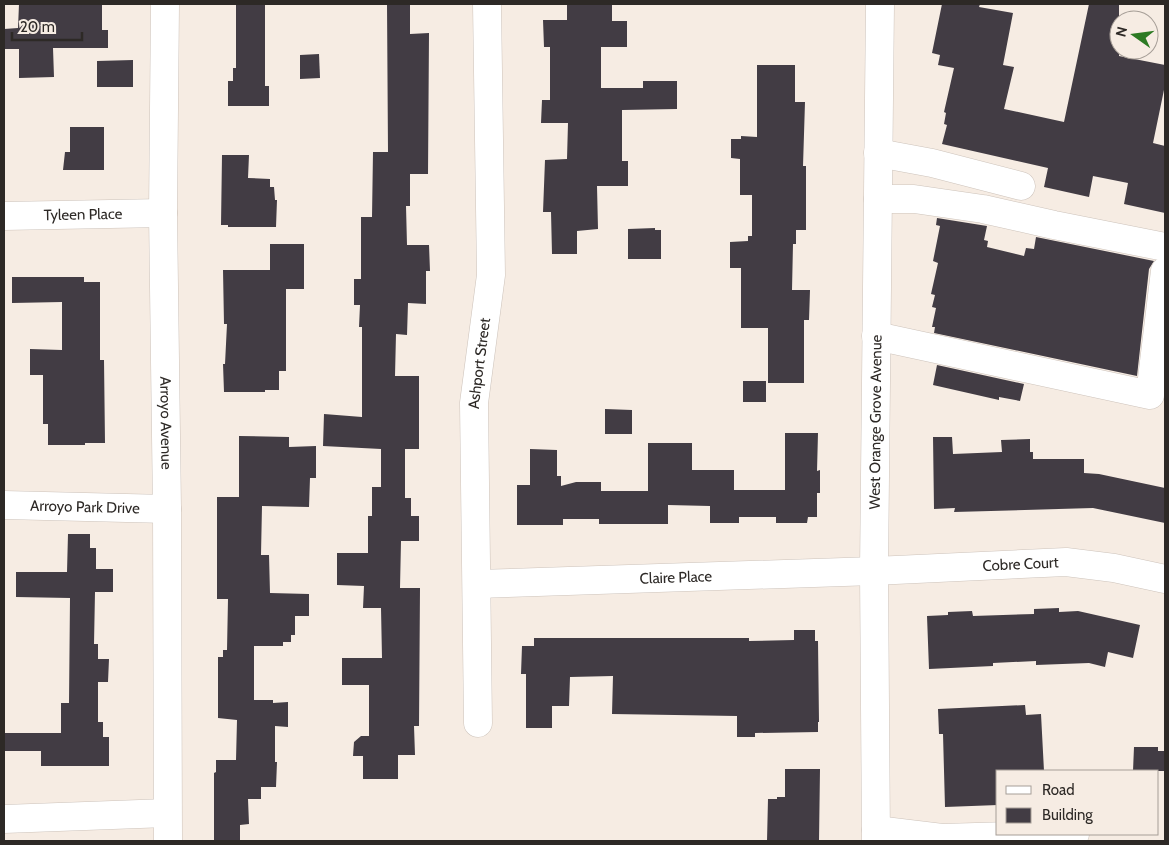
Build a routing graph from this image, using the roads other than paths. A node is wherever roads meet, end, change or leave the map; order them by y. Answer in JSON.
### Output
{"nodes":[{"id":1,"x":166,"y":4,"type":"edge"},
{"id":2,"x":487,"y":4,"type":"edge"},
{"id":3,"x":880,"y":4,"type":"edge"},
{"id":4,"x":878,"y":153,"type":"junction"},
{"id":5,"x":1021,"y":186,"type":"dead end"},
{"id":6,"x":878,"y":199,"type":"junction"},
{"id":7,"x":163,"y":212,"type":"junction"},
{"id":8,"x":4,"y":216,"type":"edge"},
{"id":9,"x":1165,"y":247,"type":"edge"},
{"id":10,"x":1165,"y":271,"type":"edge"},
{"id":11,"x":876,"y":336,"type":"junction"},
{"id":12,"x":4,"y":505,"type":"edge"},
{"id":13,"x":167,"y":509,"type":"junction"},
{"id":14,"x":874,"y":571,"type":"junction"},
{"id":15,"x":1165,"y":579,"type":"edge"},
{"id":16,"x":477,"y":584,"type":"junction"},
{"id":17,"x":478,"y":723,"type":"dead end"},
{"id":18,"x":167,"y":813,"type":"junction"},
{"id":19,"x":4,"y":819,"type":"edge"},
{"id":20,"x":1041,"y":835,"type":"edge"},
{"id":21,"x":876,"y":836,"type":"edge"},
{"id":22,"x":168,"y":841,"type":"edge"}],
"edges":[{"from":1,"to":7,"type":"street","name":"Arroyo Avenue"},
{"from":2,"to":16,"type":"street","name":"Ashport Street"},
{"from":3,"to":4,"type":"street","name":"West Orange Grove Avenue"},
{"from":4,"to":5,"type":"street"},
{"from":4,"to":6,"type":"street","name":"West Orange Grove Avenue"},
{"from":6,"to":9,"type":"street"},
{"from":6,"to":11,"type":"street","name":"West Orange Grove Avenue"},
{"from":7,"to":8,"type":"street","name":"Tyleen Place"},
{"from":7,"to":13,"type":"street","name":"Arroyo Avenue"},
{"from":10,"to":11,"type":"street"},
{"from":11,"to":14,"type":"street","name":"West Orange Grove Avenue"},
{"from":12,"to":13,"type":"street","name":"Arroyo Park Drive"},
{"from":13,"to":18,"type":"street","name":"Arroyo Avenue"},
{"from":14,"to":15,"type":"street","name":"Cobre Court"},
{"from":14,"to":16,"type":"street","name":"Claire Place"},
{"from":14,"to":21,"type":"street","name":"West Orange Grove Avenue"},
{"from":16,"to":17,"type":"street","name":"Ashport Street"},
{"from":18,"to":19,"type":"street"},
{"from":18,"to":22,"type":"street","name":"Arroyo Avenue"},
{"from":20,"to":21,"type":"street"}]}
